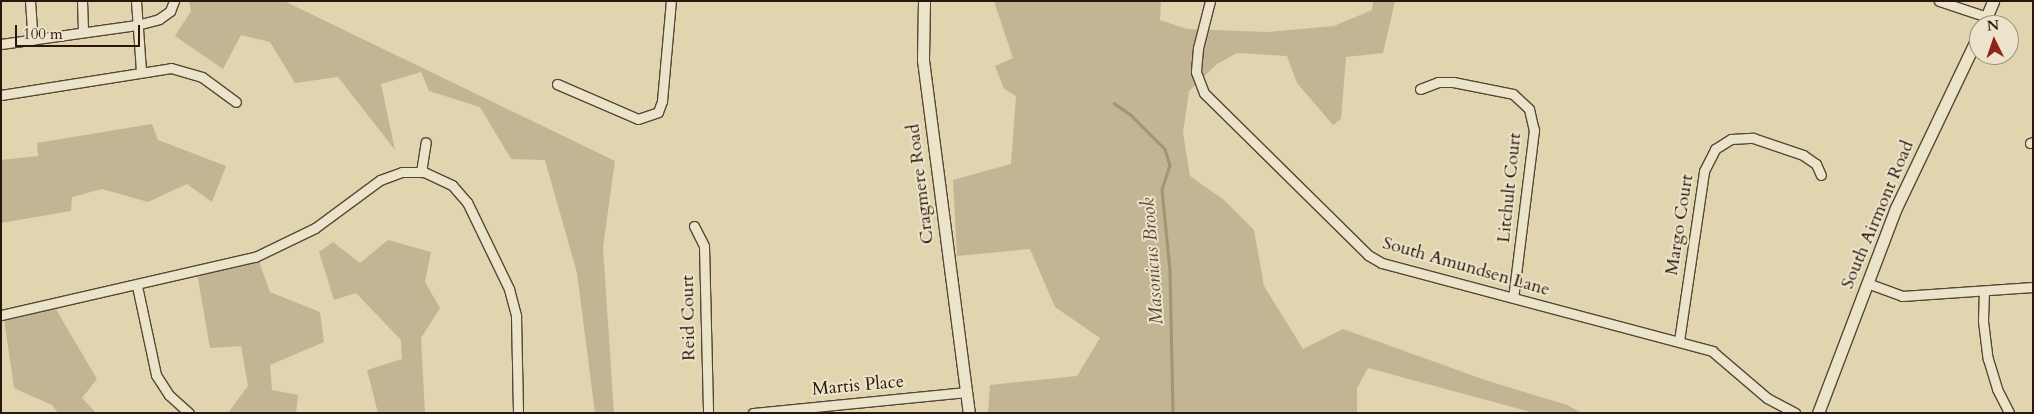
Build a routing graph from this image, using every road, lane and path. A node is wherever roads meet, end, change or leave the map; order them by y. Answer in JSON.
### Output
{"nodes":[{"id":1,"x":30,"y":1,"type":"edge"},
{"id":2,"x":82,"y":1,"type":"edge"},
{"id":3,"x":136,"y":1,"type":"edge"},
{"id":4,"x":174,"y":1,"type":"edge"},
{"id":5,"x":671,"y":1,"type":"edge"},
{"id":6,"x":924,"y":1,"type":"edge"},
{"id":7,"x":1210,"y":1,"type":"edge"},
{"id":8,"x":1939,"y":1,"type":"edge"},
{"id":9,"x":1993,"y":1,"type":"edge"},
{"id":10,"x":1971,"y":15,"type":"edge"},
{"id":11,"x":1987,"y":15,"type":"edge"},
{"id":12,"x":137,"y":25,"type":"junction"},
{"id":13,"x":83,"y":32,"type":"junction"},
{"id":14,"x":33,"y":40,"type":"junction"},
{"id":15,"x":1,"y":44,"type":"edge"},
{"id":16,"x":1969,"y":55,"type":"edge"},
{"id":17,"x":141,"y":71,"type":"junction"},
{"id":18,"x":557,"y":84,"type":"dead end"},
{"id":19,"x":1420,"y":89,"type":"dead end"},
{"id":20,"x":1,"y":95,"type":"edge"},
{"id":21,"x":236,"y":102,"type":"dead end"},
{"id":22,"x":426,"y":142,"type":"dead end"},
{"id":23,"x":420,"y":172,"type":"junction"},
{"id":24,"x":1821,"y":175,"type":"dead end"},
{"id":25,"x":694,"y":226,"type":"dead end"},
{"id":26,"x":1867,"y":283,"type":"junction"},
{"id":27,"x":137,"y":286,"type":"junction"},
{"id":28,"x":2033,"y":287,"type":"edge"},
{"id":29,"x":1984,"y":291,"type":"junction"},
{"id":30,"x":1513,"y":298,"type":"junction"},
{"id":31,"x":1,"y":315,"type":"edge"},
{"id":32,"x":1679,"y":341,"type":"junction"},
{"id":33,"x":967,"y":392,"type":"junction"},
{"id":34,"x":189,"y":413,"type":"edge"},
{"id":35,"x":518,"y":413,"type":"edge"},
{"id":36,"x":708,"y":413,"type":"edge"},
{"id":37,"x":753,"y":413,"type":"edge"},
{"id":38,"x":969,"y":413,"type":"edge"},
{"id":39,"x":1795,"y":413,"type":"edge"},
{"id":40,"x":1818,"y":413,"type":"edge"},
{"id":41,"x":2009,"y":413,"type":"edge"}],
"edges":[{"from":1,"to":14,"type":"street"},
{"from":2,"to":13,"type":"street"},
{"from":3,"to":12,"type":"street"},
{"from":4,"to":12,"type":"street"},
{"from":5,"to":18,"type":"street"},
{"from":6,"to":33,"type":"street","name":"Cragmere Road"},
{"from":7,"to":30,"type":"street","name":"South Amundsen Lane"},
{"from":8,"to":10,"type":"street"},
{"from":9,"to":11,"type":"street"},
{"from":12,"to":13,"type":"street"},
{"from":12,"to":17,"type":"street"},
{"from":13,"to":14,"type":"street"},
{"from":14,"to":15,"type":"street"},
{"from":16,"to":26,"type":"street","name":"South Airmont Road"},
{"from":17,"to":20,"type":"street"},
{"from":17,"to":21,"type":"street"},
{"from":19,"to":30,"type":"street","name":"Litchult Court"},
{"from":22,"to":23,"type":"street"},
{"from":23,"to":27,"type":"street"},
{"from":23,"to":35,"type":"street"},
{"from":24,"to":32,"type":"street","name":"Margo Court"},
{"from":25,"to":36,"type":"street","name":"Reid Court"},
{"from":26,"to":29,"type":"street"},
{"from":26,"to":40,"type":"street","name":"South Airmont Road"},
{"from":27,"to":31,"type":"street"},
{"from":27,"to":34,"type":"street"},
{"from":28,"to":29,"type":"street"},
{"from":29,"to":41,"type":"street"},
{"from":30,"to":32,"type":"street","name":"South Amundsen Lane"},
{"from":32,"to":39,"type":"street","name":"South Amundsen Lane"},
{"from":33,"to":37,"type":"street","name":"Martis Place"},
{"from":33,"to":38,"type":"street","name":"Cragmere Road"}]}
